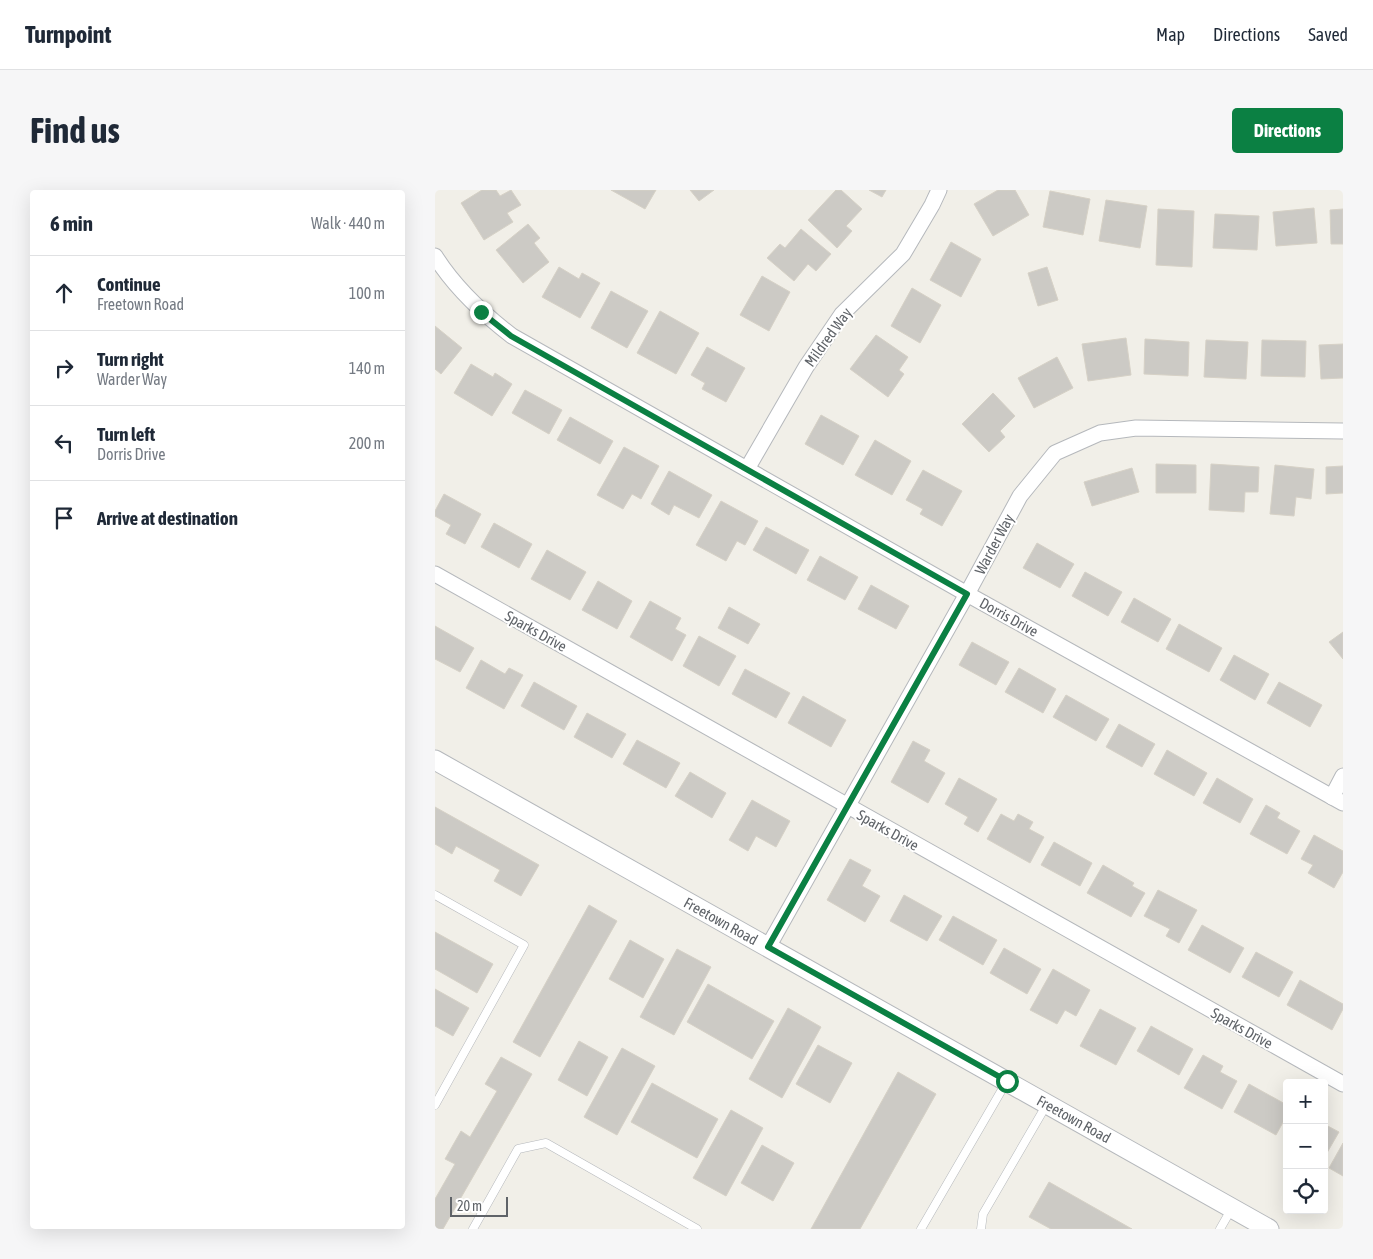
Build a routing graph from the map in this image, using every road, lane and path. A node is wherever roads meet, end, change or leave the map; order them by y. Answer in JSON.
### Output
{"nodes":[{"id":1,"x":939,"y":190,"type":"edge"},
{"id":2,"x":435,"y":256,"type":"edge"},
{"id":3,"x":1343,"y":431,"type":"edge"},
{"id":4,"x":747,"y":469,"type":"junction"},
{"id":5,"x":435,"y":574,"type":"edge"},
{"id":6,"x":967,"y":594,"type":"junction"},
{"id":7,"x":435,"y":760,"type":"edge"},
{"id":8,"x":1343,"y":776,"type":"edge"},
{"id":9,"x":1338,"y":800,"type":"edge"},
{"id":10,"x":847,"y":807,"type":"junction"},
{"id":11,"x":435,"y":896,"type":"edge"},
{"id":12,"x":768,"y":947,"type":"junction"},
{"id":13,"x":1007,"y":1081,"type":"junction"},
{"id":14,"x":1343,"y":1084,"type":"edge"},
{"id":15,"x":1047,"y":1104,"type":"junction"},
{"id":16,"x":435,"y":1105,"type":"edge"},
{"id":17,"x":1232,"y":1208,"type":"junction"},
{"id":18,"x":473,"y":1229,"type":"edge"},
{"id":19,"x":697,"y":1229,"type":"edge"},
{"id":20,"x":921,"y":1229,"type":"edge"},
{"id":21,"x":981,"y":1229,"type":"edge"},
{"id":22,"x":1220,"y":1229,"type":"edge"},
{"id":23,"x":1269,"y":1229,"type":"edge"}],
"edges":[{"from":1,"to":4,"type":"street","name":"Mildred Way"},
{"from":2,"to":4,"type":"street","name":"Dorris Drive"},
{"from":3,"to":6,"type":"street","name":"Warder Way"},
{"from":4,"to":6,"type":"street","name":"Dorris Drive"},
{"from":5,"to":10,"type":"street","name":"Sparks Drive"},
{"from":6,"to":9,"type":"street","name":"Dorris Drive"},
{"from":6,"to":10,"type":"street","name":"Warder Way"},
{"from":7,"to":12,"type":"street","name":"Freetown Road"},
{"from":8,"to":9,"type":"street"},
{"from":10,"to":12,"type":"street","name":"Warder Way"},
{"from":10,"to":14,"type":"street","name":"Sparks Drive"},
{"from":11,"to":16,"type":"lane"},
{"from":12,"to":13,"type":"street","name":"Freetown Road"},
{"from":13,"to":15,"type":"street","name":"Freetown Road"},
{"from":13,"to":20,"type":"lane"},
{"from":15,"to":17,"type":"street","name":"Freetown Road"},
{"from":15,"to":21,"type":"lane"},
{"from":17,"to":22,"type":"lane"},
{"from":17,"to":23,"type":"street","name":"Freetown Road"},
{"from":18,"to":19,"type":"lane"}]}
